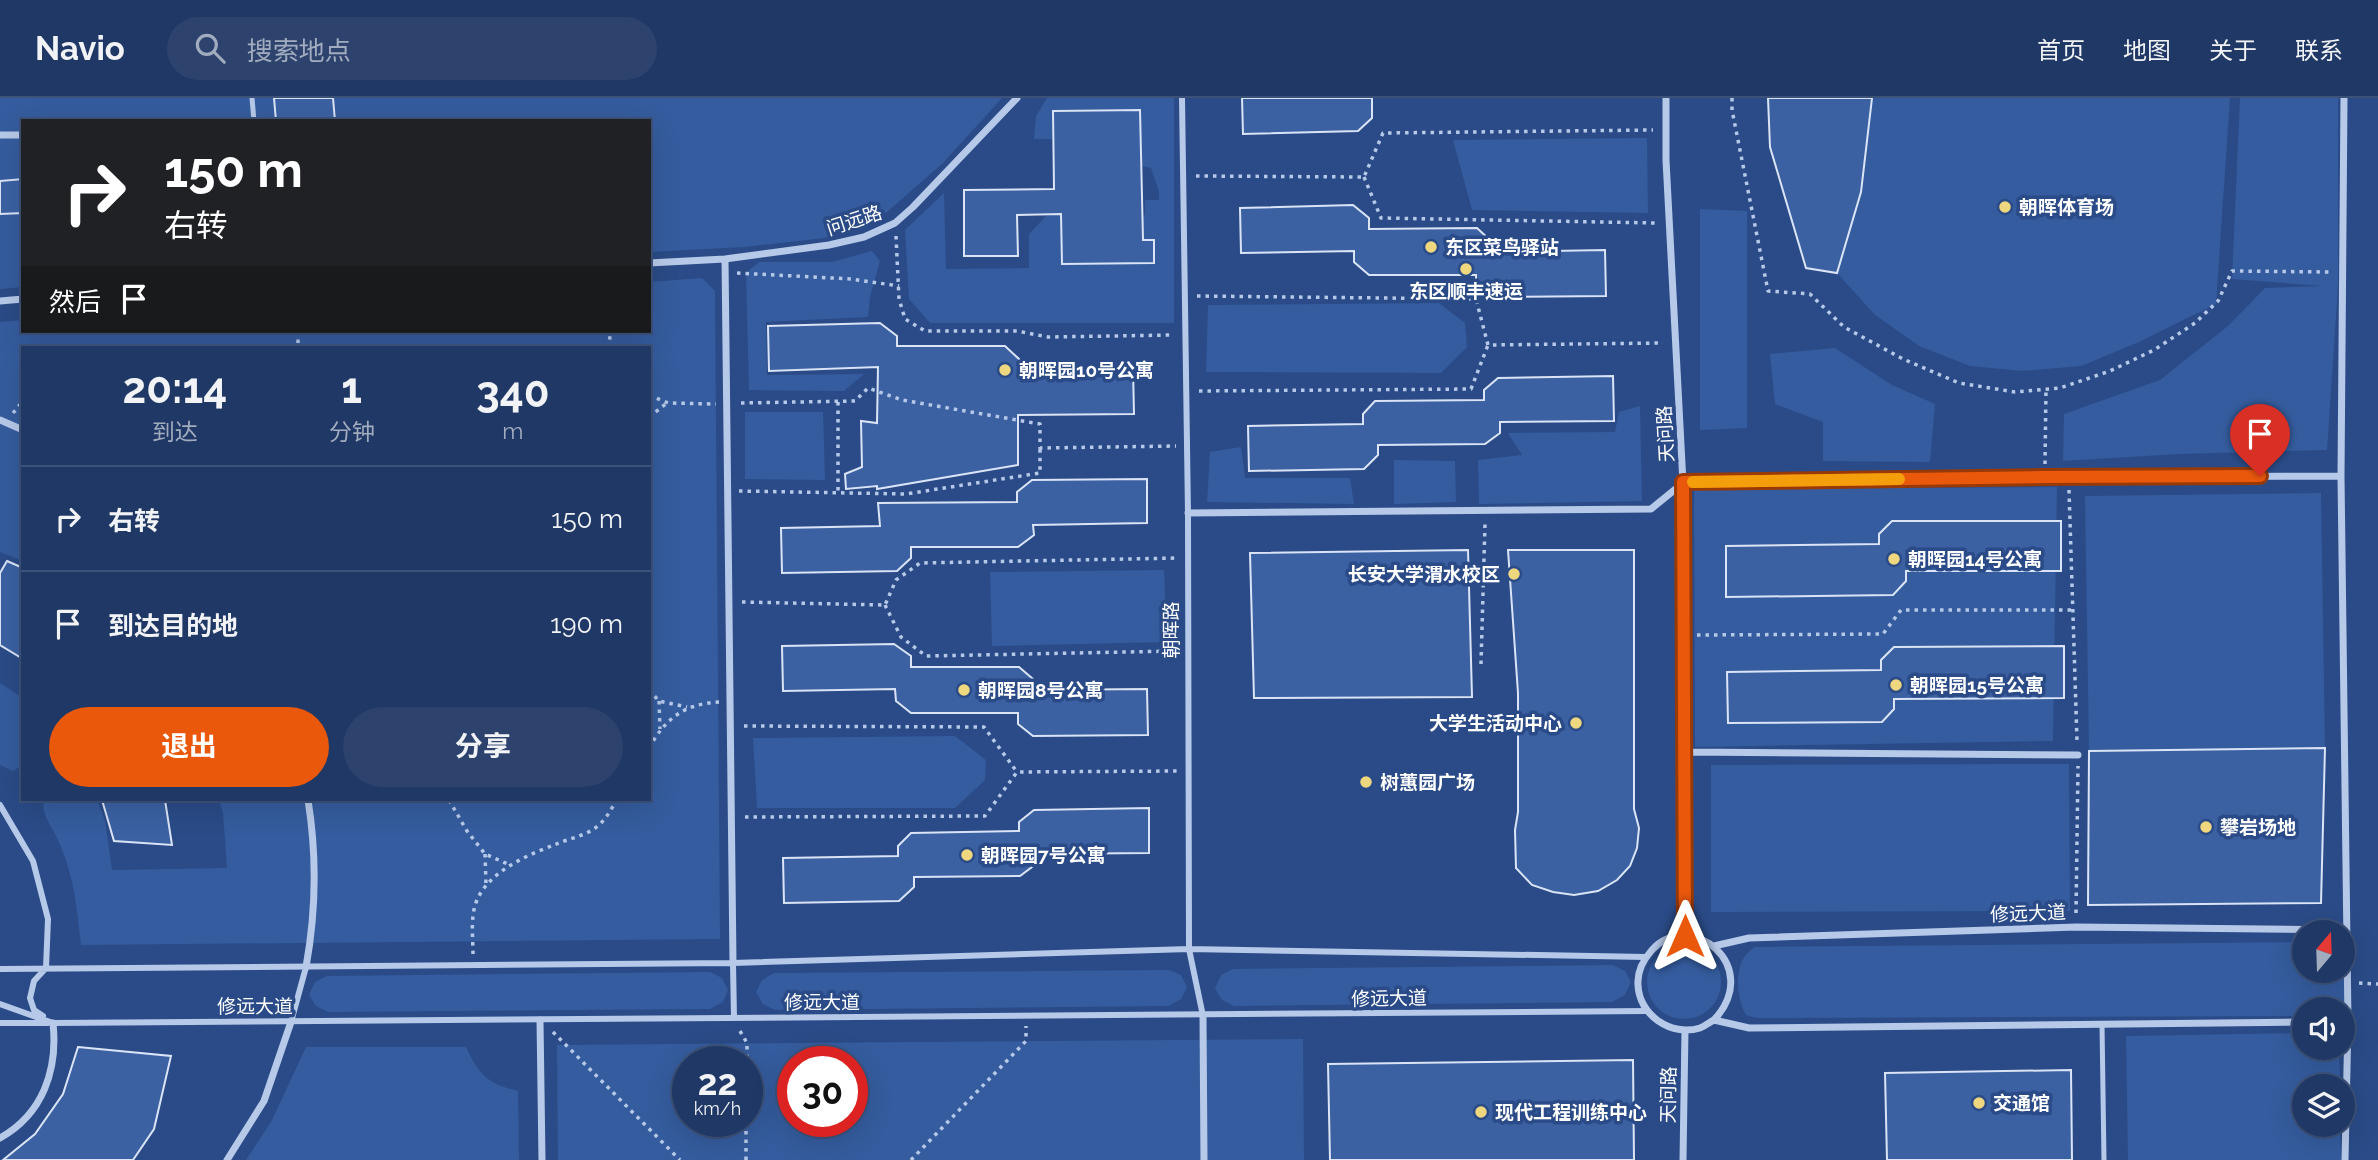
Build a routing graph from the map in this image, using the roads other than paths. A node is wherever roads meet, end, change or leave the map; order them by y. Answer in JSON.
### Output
{"nodes":[{"id":1,"x":253,"y":98,"type":"edge"},
{"id":2,"x":1017,"y":98,"type":"edge"},
{"id":3,"x":1182,"y":98,"type":"edge"},
{"id":4,"x":1666,"y":98,"type":"edge"},
{"id":5,"x":2344,"y":98,"type":"edge"},
{"id":6,"x":254,"y":119,"type":"edge"},
{"id":7,"x":0,"y":135,"type":"edge"},
{"id":8,"x":21,"y":135,"type":"edge"},
{"id":9,"x":725,"y":259,"type":"junction"},
{"id":10,"x":651,"y":263,"type":"edge"},
{"id":11,"x":21,"y":299,"type":"edge"},
{"id":12,"x":0,"y":301,"type":"edge"},
{"id":13,"x":0,"y":420,"type":"edge"},
{"id":14,"x":21,"y":429,"type":"edge"},
{"id":15,"x":2341,"y":476,"type":"junction"},
{"id":16,"x":1683,"y":482,"type":"junction"},
{"id":17,"x":1188,"y":513,"type":"junction"},
{"id":18,"x":1686,"y":752,"type":"junction"},
{"id":19,"x":2078,"y":755,"type":"road end"},
{"id":20,"x":308,"y":801,"type":"edge"},
{"id":21,"x":0,"y":805,"type":"edge"},
{"id":22,"x":2346,"y":920,"type":"edge"},
{"id":23,"x":2292,"y":930,"type":"edge"},
{"id":24,"x":1685,"y":936,"type":"junction"},
{"id":25,"x":1714,"y":946,"type":"junction"},
{"id":26,"x":1189,"y":949,"type":"junction"},
{"id":27,"x":1646,"y":957,"type":"junction"},
{"id":28,"x":733,"y":963,"type":"junction"},
{"id":29,"x":306,"y":967,"type":"junction"},
{"id":30,"x":46,"y":968,"type":"junction"},
{"id":31,"x":0,"y":969,"type":"edge"},
{"id":32,"x":0,"y":1004,"type":"edge"},
{"id":33,"x":1647,"y":1011,"type":"junction"},
{"id":34,"x":1203,"y":1016,"type":"junction"},
{"id":35,"x":734,"y":1018,"type":"junction"},
{"id":36,"x":540,"y":1020,"type":"junction"},
{"id":37,"x":1714,"y":1020,"type":"junction"},
{"id":38,"x":291,"y":1022,"type":"junction"},
{"id":39,"x":2292,"y":1022,"type":"edge"},
{"id":40,"x":0,"y":1023,"type":"edge"},
{"id":41,"x":53,"y":1023,"type":"junction"},
{"id":42,"x":2102,"y":1024,"type":"junction"},
{"id":43,"x":1685,"y":1030,"type":"junction"},
{"id":44,"x":2345,"y":1060,"type":"edge"},
{"id":45,"x":0,"y":1138,"type":"edge"},
{"id":46,"x":227,"y":1160,"type":"edge"},
{"id":47,"x":542,"y":1160,"type":"edge"},
{"id":48,"x":1204,"y":1160,"type":"edge"},
{"id":49,"x":1684,"y":1160,"type":"edge"},
{"id":50,"x":2104,"y":1160,"type":"edge"},
{"id":51,"x":2345,"y":1160,"type":"edge"}],
"edges":[{"from":1,"to":6,"type":"lane"},
{"from":2,"to":9,"type":"street","name":"问远路"},
{"from":3,"to":17,"type":"street","name":"朝晖路"},
{"from":4,"to":16,"type":"street","name":"天问路"},
{"from":5,"to":15,"type":"street"},
{"from":7,"to":8,"type":"street"},
{"from":9,"to":10,"type":"street","name":"问远路"},
{"from":9,"to":28,"type":"street"},
{"from":11,"to":12,"type":"street"},
{"from":13,"to":14,"type":"street"},
{"from":15,"to":16,"type":"street"},
{"from":15,"to":22,"type":"street"},
{"from":16,"to":17,"type":"street"},
{"from":16,"to":18,"type":"street","name":"天问路"},
{"from":17,"to":26,"type":"street","name":"朝晖路"},
{"from":18,"to":19,"type":"street"},
{"from":18,"to":24,"type":"street","name":"天问路"},
{"from":20,"to":29,"type":"street"},
{"from":21,"to":30,"type":"street"},
{"from":23,"to":25,"type":"street","name":"修远大道"},
{"from":24,"to":25,"type":"street"},
{"from":24,"to":27,"type":"street"},
{"from":25,"to":37,"type":"street"},
{"from":26,"to":27,"type":"street","name":"修远大道"},
{"from":26,"to":28,"type":"street","name":"修远大道"},
{"from":26,"to":34,"type":"street","name":"朝晖路"},
{"from":27,"to":33,"type":"street"},
{"from":28,"to":29,"type":"street","name":"修远大道"},
{"from":28,"to":35,"type":"street"},
{"from":29,"to":30,"type":"street","name":"修远大道"},
{"from":29,"to":38,"type":"street"},
{"from":30,"to":31,"type":"street","name":"修远大道"},
{"from":30,"to":41,"type":"street"},
{"from":32,"to":41,"type":"street","name":"修远大道"},
{"from":33,"to":34,"type":"street","name":"修远大道"},
{"from":33,"to":43,"type":"street","name":"修远大道"},
{"from":34,"to":35,"type":"street","name":"修远大道"},
{"from":34,"to":48,"type":"street","name":"朝晖路"},
{"from":35,"to":36,"type":"street","name":"修远大道"},
{"from":36,"to":38,"type":"street","name":"修远大道"},
{"from":36,"to":47,"type":"street"},
{"from":37,"to":42,"type":"street"},
{"from":37,"to":43,"type":"street"},
{"from":38,"to":41,"type":"street","name":"修远大道"},
{"from":38,"to":46,"type":"street"},
{"from":39,"to":42,"type":"street"},
{"from":40,"to":41,"type":"street"},
{"from":41,"to":45,"type":"street"},
{"from":42,"to":50,"type":"lane"},
{"from":43,"to":49,"type":"street","name":"天问路"},
{"from":44,"to":51,"type":"street"}]}
